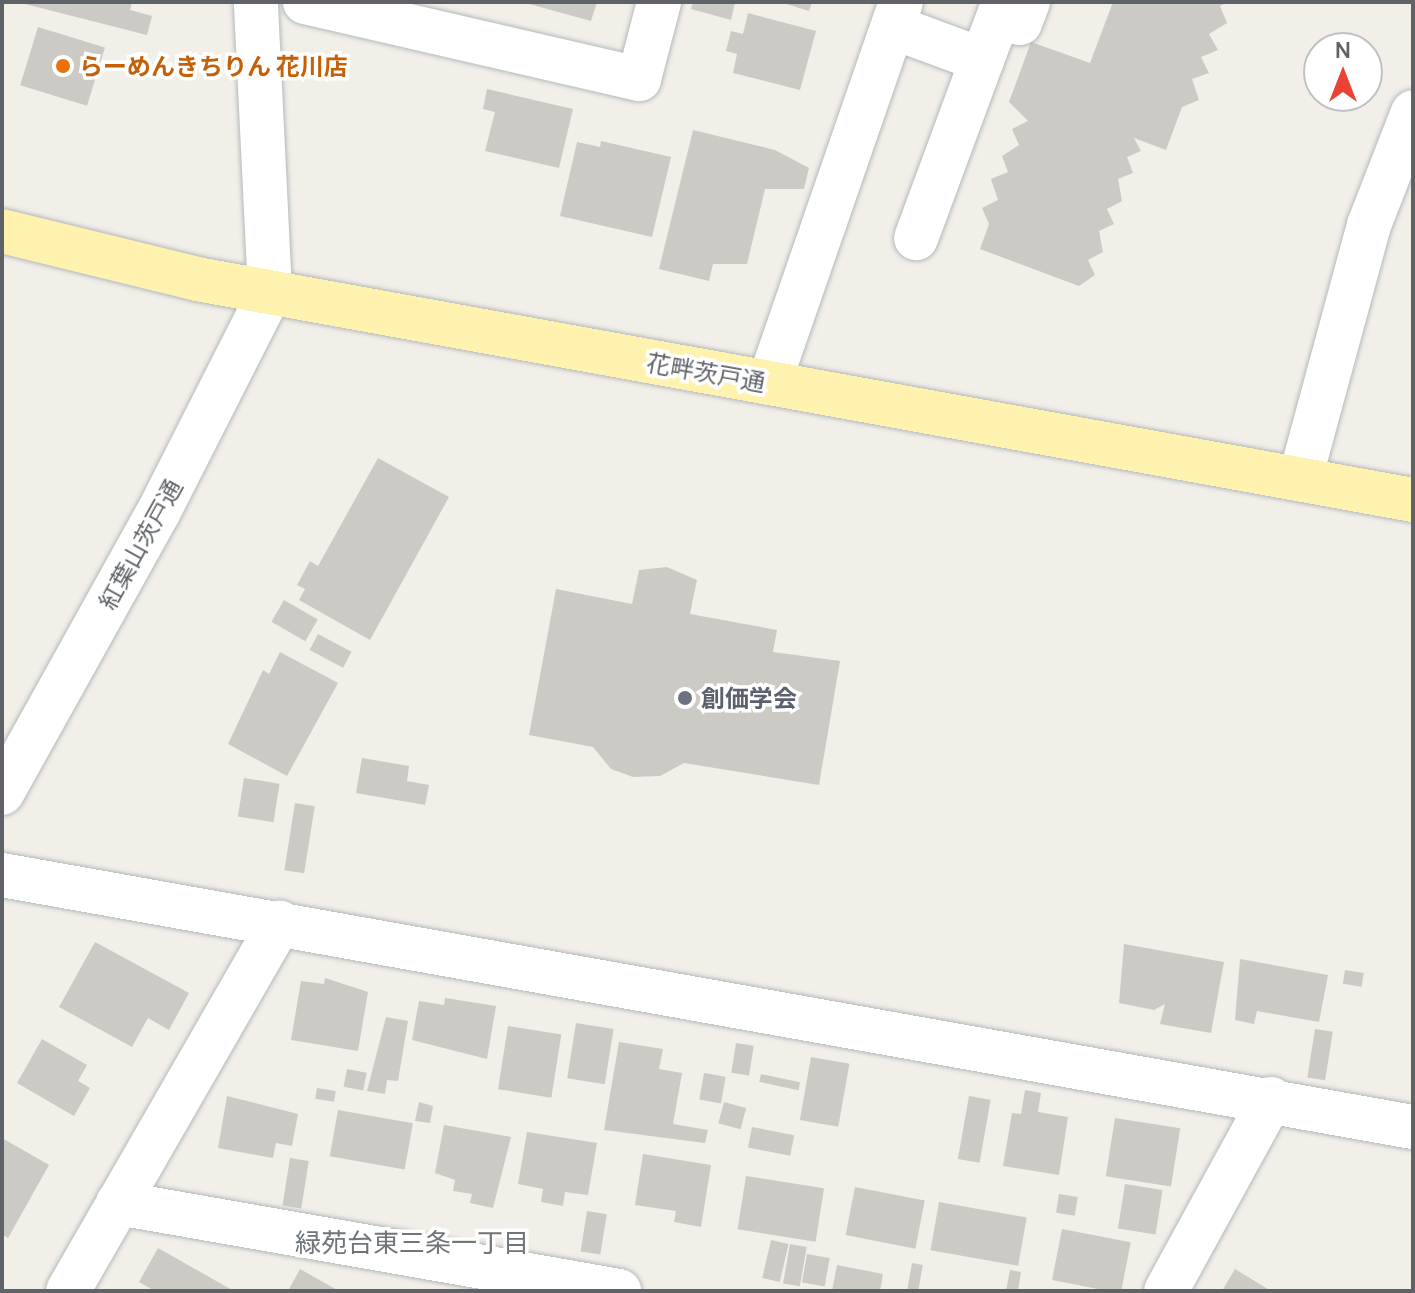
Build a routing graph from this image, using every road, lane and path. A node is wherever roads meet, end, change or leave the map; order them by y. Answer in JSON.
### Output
{"nodes":[{"id":1,"x":256,"y":2,"type":"edge"},
{"id":2,"x":305,"y":2,"type":"edge"},
{"id":3,"x":659,"y":2,"type":"edge"},
{"id":4,"x":1028,"y":2,"type":"edge"},
{"id":5,"x":897,"y":14,"type":"edge"},
{"id":6,"x":982,"y":60,"type":"junction"},
{"id":7,"x":1413,"y":112,"type":"edge"},
{"id":8,"x":2,"y":231,"type":"edge"},
{"id":9,"x":916,"y":238,"type":"dead end"},
{"id":10,"x":270,"y":292,"type":"junction"},
{"id":11,"x":769,"y":383,"type":"junction"},
{"id":12,"x":1300,"y":479,"type":"junction"},
{"id":13,"x":1413,"y":500,"type":"edge"},
{"id":14,"x":2,"y":793,"type":"edge"},
{"id":15,"x":2,"y":875,"type":"edge"},
{"id":16,"x":280,"y":923,"type":"junction"},
{"id":17,"x":1271,"y":1099,"type":"junction"},
{"id":18,"x":1413,"y":1127,"type":"edge"},
{"id":19,"x":118,"y":1203,"type":"junction"},
{"id":20,"x":440,"y":1276,"type":"edge"},
{"id":21,"x":68,"y":1291,"type":"edge"},
{"id":22,"x":619,"y":1291,"type":"edge"},
{"id":23,"x":1166,"y":1291,"type":"edge"}],
"edges":[{"from":1,"to":10,"type":"street"},
{"from":2,"to":3,"type":"street"},
{"from":4,"to":6,"type":"street"},
{"from":5,"to":6,"type":"street"},
{"from":5,"to":11,"type":"street"},
{"from":6,"to":9,"type":"street"},
{"from":7,"to":12,"type":"street"},
{"from":8,"to":10,"type":"main road","name":"花畔茨戸通"},
{"from":10,"to":11,"type":"main road","name":"花畔茨戸通"},
{"from":10,"to":14,"type":"street","name":"紅葉山茨戸通"},
{"from":11,"to":12,"type":"main road","name":"花畔茨戸通"},
{"from":12,"to":13,"type":"main road","name":"花畔茨戸通"},
{"from":15,"to":16,"type":"street"},
{"from":16,"to":17,"type":"street"},
{"from":16,"to":19,"type":"street"},
{"from":17,"to":18,"type":"street"},
{"from":17,"to":23,"type":"street"},
{"from":19,"to":20,"type":"street"},
{"from":19,"to":21,"type":"street"},
{"from":20,"to":22,"type":"street"}]}
